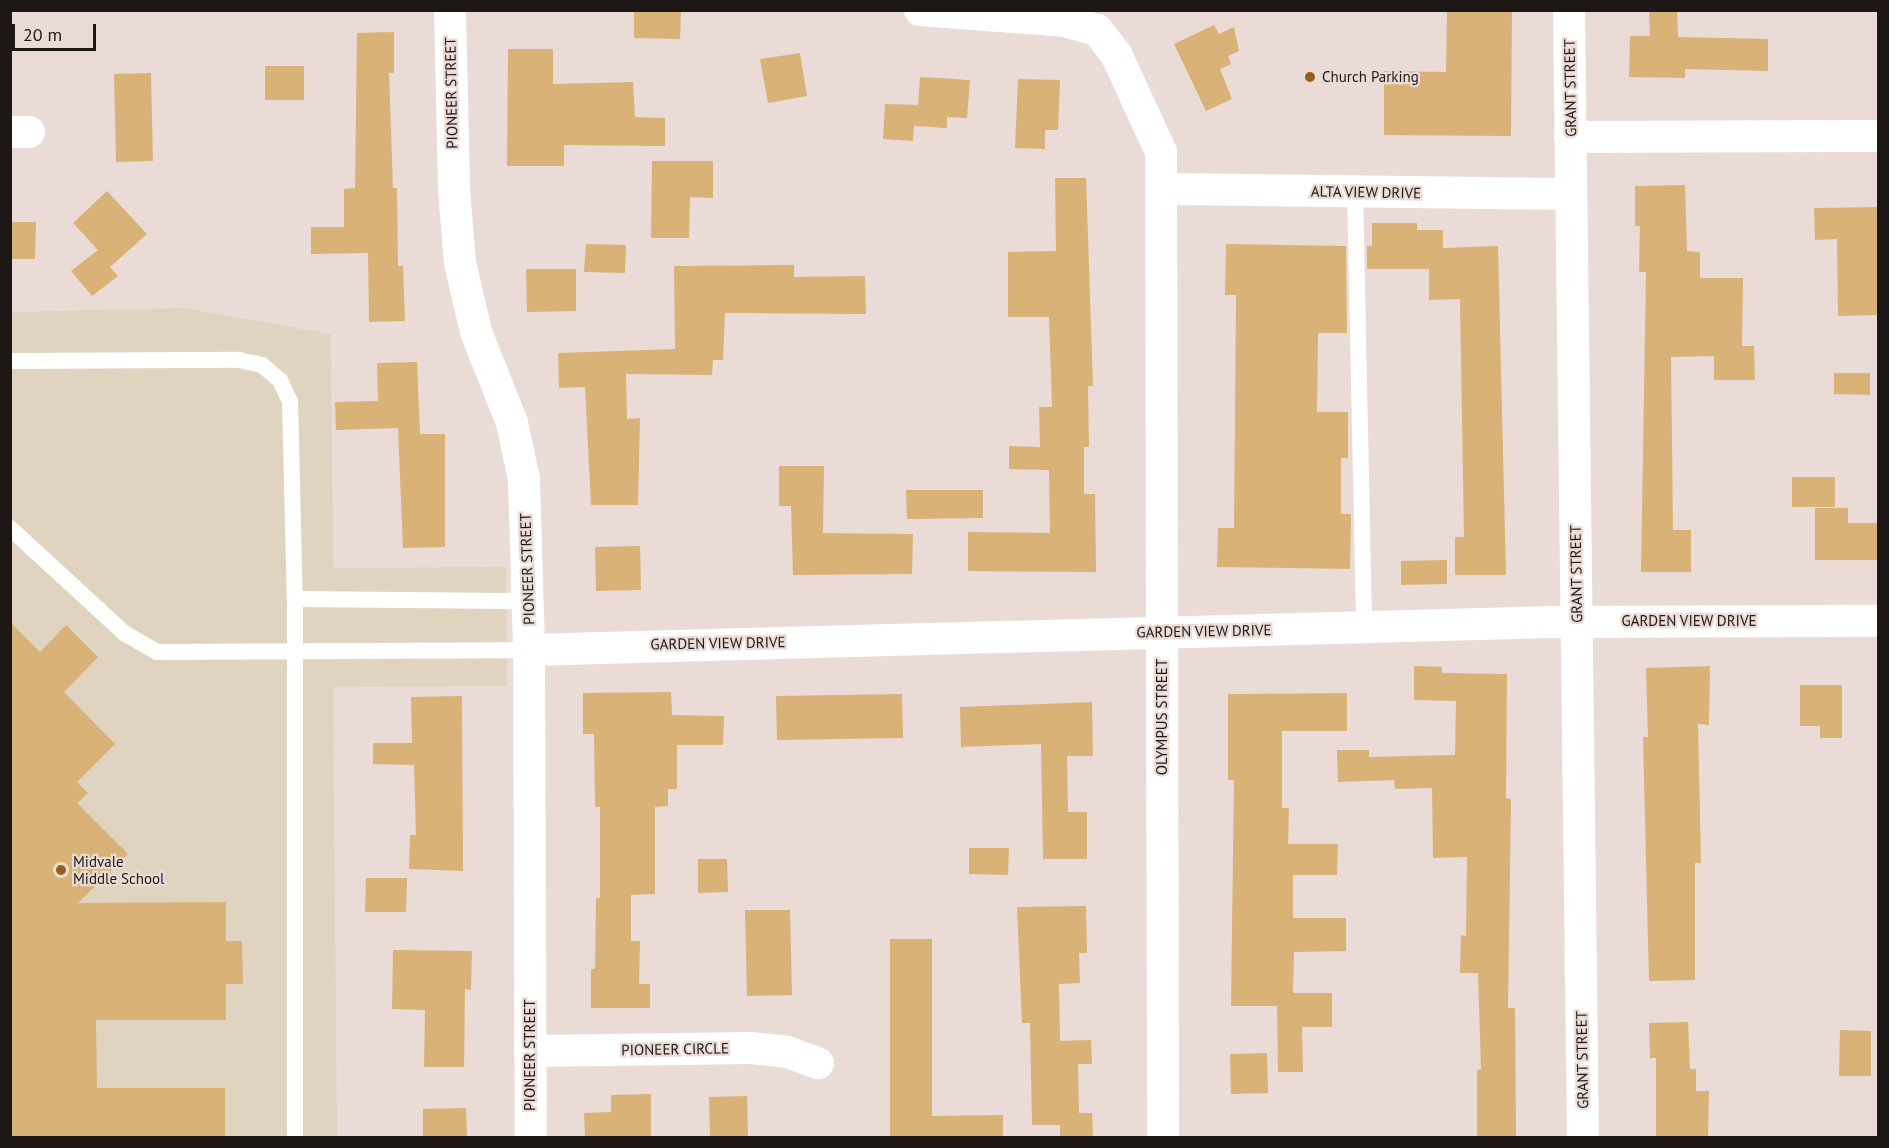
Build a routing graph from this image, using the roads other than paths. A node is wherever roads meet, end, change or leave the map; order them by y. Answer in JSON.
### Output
{"nodes":[{"id":1,"x":450,"y":10,"type":"edge"},
{"id":2,"x":920,"y":10,"type":"edge"},
{"id":3,"x":1569,"y":10,"type":"edge"},
{"id":4,"x":1878,"y":136,"type":"edge"},
{"id":5,"x":1570,"y":137,"type":"junction"},
{"id":6,"x":1161,"y":189,"type":"junction"},
{"id":7,"x":1356,"y":191,"type":"junction"},
{"id":8,"x":1571,"y":194,"type":"junction"},
{"id":9,"x":10,"y":361,"type":"edge"},
{"id":10,"x":10,"y":528,"type":"edge"},
{"id":11,"x":295,"y":599,"type":"junction"},
{"id":12,"x":528,"y":601,"type":"junction"},
{"id":13,"x":1576,"y":621,"type":"junction"},
{"id":14,"x":1878,"y":621,"type":"edge"},
{"id":15,"x":1364,"y":627,"type":"junction"},
{"id":16,"x":1162,"y":632,"type":"junction"},
{"id":17,"x":529,"y":650,"type":"junction"},
{"id":18,"x":295,"y":651,"type":"junction"},
{"id":19,"x":530,"y":1051,"type":"junction"},
{"id":20,"x":818,"y":1063,"type":"dead end"},
{"id":21,"x":295,"y":1137,"type":"edge"},
{"id":22,"x":531,"y":1137,"type":"edge"},
{"id":23,"x":1163,"y":1137,"type":"edge"},
{"id":24,"x":1583,"y":1137,"type":"edge"}],
"edges":[{"from":1,"to":12,"type":"street","name":"PIONEER STREET"},
{"from":2,"to":6,"type":"street","name":"OLYMPUS STREET"},
{"from":3,"to":5,"type":"street","name":"GRANT STREET"},
{"from":4,"to":5,"type":"street"},
{"from":5,"to":8,"type":"street","name":"GRANT STREET"},
{"from":6,"to":7,"type":"street","name":"ALTA VIEW DRIVE"},
{"from":6,"to":16,"type":"street","name":"OLYMPUS STREET"},
{"from":7,"to":8,"type":"street","name":"ALTA VIEW DRIVE"},
{"from":7,"to":15,"type":"lane"},
{"from":8,"to":13,"type":"street","name":"GRANT STREET"},
{"from":9,"to":11,"type":"lane"},
{"from":10,"to":18,"type":"lane"},
{"from":11,"to":12,"type":"lane"},
{"from":11,"to":18,"type":"lane"},
{"from":12,"to":17,"type":"street","name":"PIONEER STREET"},
{"from":13,"to":14,"type":"street","name":"GARDEN VIEW DRIVE"},
{"from":13,"to":15,"type":"street","name":"GARDEN VIEW DRIVE"},
{"from":13,"to":24,"type":"street","name":"GRANT STREET"},
{"from":15,"to":16,"type":"street","name":"GARDEN VIEW DRIVE"},
{"from":16,"to":17,"type":"street","name":"GARDEN VIEW DRIVE"},
{"from":16,"to":23,"type":"street","name":"OLYMPUS STREET"},
{"from":17,"to":18,"type":"lane"},
{"from":17,"to":19,"type":"street","name":"PIONEER STREET"},
{"from":18,"to":21,"type":"lane"},
{"from":19,"to":20,"type":"street","name":"PIONEER CIRCLE"},
{"from":19,"to":22,"type":"street","name":"PIONEER STREET"}]}
